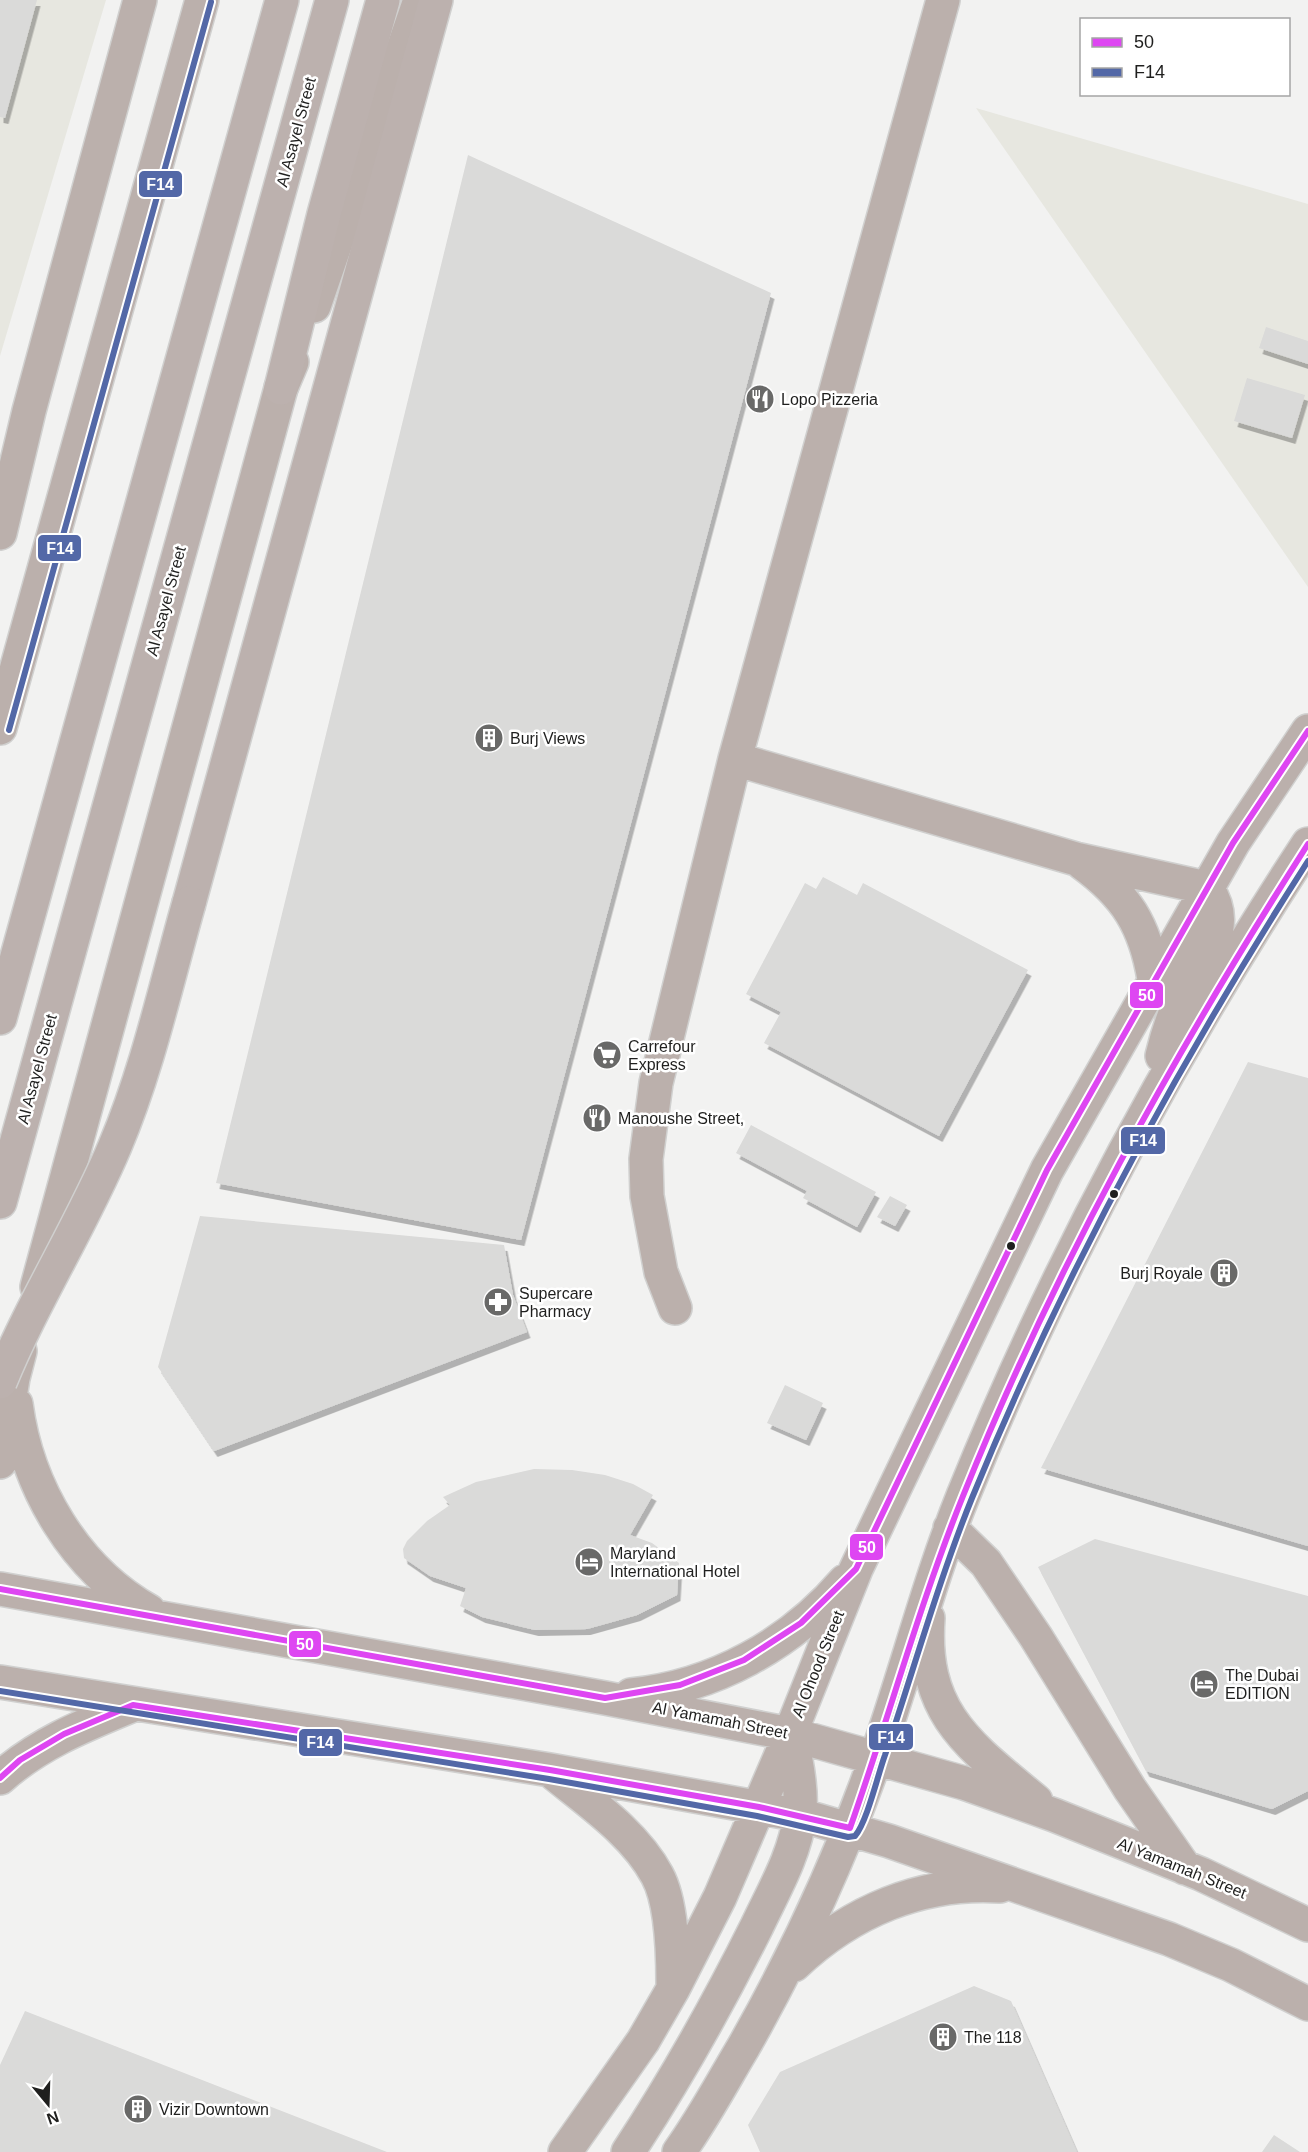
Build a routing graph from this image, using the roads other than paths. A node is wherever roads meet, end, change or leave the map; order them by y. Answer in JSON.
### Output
{"nodes":[{"id":1,"x":140,"y":0,"type":"edge"},
{"id":2,"x":202,"y":0,"type":"edge"},
{"id":3,"x":282,"y":0,"type":"edge"},
{"id":4,"x":332,"y":0,"type":"edge"},
{"id":5,"x":383,"y":0,"type":"edge"},
{"id":6,"x":420,"y":0,"type":"edge"},
{"id":7,"x":436,"y":0,"type":"edge"},
{"id":8,"x":943,"y":0,"type":"edge"},
{"id":9,"x":281,"y":388,"type":"junction"},
{"id":10,"x":29,"y":411,"type":"junction"},
{"id":11,"x":0,"y":453,"type":"edge"},
{"id":12,"x":0,"y":532,"type":"edge"},
{"id":13,"x":0,"y":728,"type":"edge"},
{"id":14,"x":1308,"y":731,"type":"edge"},
{"id":15,"x":735,"y":759,"type":"junction"},
{"id":16,"x":1308,"y":844,"type":"edge"},
{"id":17,"x":1076,"y":859,"type":"junction"},
{"id":18,"x":1206,"y":888,"type":"junction"},
{"id":19,"x":1154,"y":979,"type":"junction"},
{"id":20,"x":0,"y":1018,"type":"edge"},
{"id":21,"x":1157,"y":1089,"type":"junction"},
{"id":22,"x":0,"y":1202,"type":"edge"},
{"id":23,"x":675,"y":1308,"type":"dead end"},
{"id":24,"x":6,"y":1380,"type":"edge"},
{"id":25,"x":0,"y":1462,"type":"edge"},
{"id":26,"x":950,"y":1528,"type":"junction"},
{"id":27,"x":856,"y":1569,"type":"junction"},
{"id":28,"x":932,"y":1577,"type":"junction"},
{"id":29,"x":0,"y":1589,"type":"edge"},
{"id":30,"x":164,"y":1619,"type":"junction"},
{"id":31,"x":0,"y":1682,"type":"edge"},
{"id":32,"x":605,"y":1698,"type":"junction"},
{"id":33,"x":133,"y":1705,"type":"junction"},
{"id":34,"x":790,"y":1734,"type":"junction"},
{"id":35,"x":877,"y":1757,"type":"junction"},
{"id":36,"x":550,"y":1770,"type":"junction"},
{"id":37,"x":0,"y":1778,"type":"edge"},
{"id":38,"x":759,"y":1807,"type":"junction"},
{"id":39,"x":800,"y":1815,"type":"junction"},
{"id":40,"x":1054,"y":1815,"type":"junction"},
{"id":41,"x":850,"y":1828,"type":"junction"},
{"id":42,"x":1185,"y":1868,"type":"junction"},
{"id":43,"x":1029,"y":1888,"type":"junction"},
{"id":44,"x":1308,"y":1924,"type":"edge"},
{"id":45,"x":784,"y":1974,"type":"junction"},
{"id":46,"x":673,"y":1989,"type":"junction"},
{"id":47,"x":1308,"y":2004,"type":"edge"},
{"id":48,"x":686,"y":2148,"type":"edge"},
{"id":49,"x":565,"y":2152,"type":"edge"},
{"id":50,"x":628,"y":2152,"type":"edge"}],
"edges":[{"from":1,"to":10,"type":"street"},
{"from":2,"to":13,"type":"street"},
{"from":3,"to":20,"type":"main road"},
{"from":4,"to":22,"type":"main road","name":"Al Asayel Street"},
{"from":5,"to":9,"type":"main road"},
{"from":6,"to":9,"type":"street"},
{"from":7,"to":24,"type":"main road","bridge":true},
{"from":8,"to":15,"type":"street"},
{"from":9,"to":24,"type":"street"},
{"from":10,"to":11,"type":"street"},
{"from":10,"to":12,"type":"street"},
{"from":14,"to":18,"type":"street","name":"Al Ohood Street"},
{"from":15,"to":17,"type":"street"},
{"from":15,"to":23,"type":"street"},
{"from":16,"to":21,"type":"street"},
{"from":17,"to":18,"type":"street"},
{"from":17,"to":19,"type":"street"},
{"from":18,"to":19,"type":"street","name":"Al Ohood Street"},
{"from":18,"to":21,"type":"street"},
{"from":19,"to":27,"type":"street","name":"Al Ohood Street"},
{"from":21,"to":26,"type":"street"},
{"from":24,"to":25,"type":"street"},
{"from":24,"to":30,"type":"street"},
{"from":26,"to":28,"type":"street"},
{"from":26,"to":42,"type":"street"},
{"from":27,"to":32,"type":"street"},
{"from":27,"to":34,"type":"street","name":"Al Ohood Street"},
{"from":28,"to":35,"type":"street"},
{"from":28,"to":40,"type":"street"},
{"from":29,"to":30,"type":"street","name":"Al Yamamah Street"},
{"from":30,"to":32,"type":"street","name":"Al Yamamah Street"},
{"from":31,"to":33,"type":"street"},
{"from":32,"to":34,"type":"street","name":"Al Yamamah Street"},
{"from":33,"to":36,"type":"street"},
{"from":33,"to":37,"type":"street"},
{"from":34,"to":35,"type":"street","name":"Al Yamamah Street"},
{"from":34,"to":38,"type":"street","name":"Al Ohood Street"},
{"from":34,"to":39,"type":"street"},
{"from":35,"to":40,"type":"street","name":"Al Yamamah Street"},
{"from":35,"to":41,"type":"street"},
{"from":36,"to":38,"type":"street"},
{"from":36,"to":46,"type":"street"},
{"from":38,"to":39,"type":"street"},
{"from":38,"to":46,"type":"street","name":"Al Ohood Street"},
{"from":39,"to":41,"type":"street"},
{"from":39,"to":50,"type":"street"},
{"from":40,"to":42,"type":"street","name":"Al Yamamah Street"},
{"from":41,"to":43,"type":"street"},
{"from":41,"to":45,"type":"street"},
{"from":42,"to":44,"type":"street","name":"Al Yamamah Street"},
{"from":43,"to":45,"type":"street"},
{"from":43,"to":47,"type":"street"},
{"from":45,"to":48,"type":"street"},
{"from":46,"to":49,"type":"street","name":"Al Ohood Street"}]}
